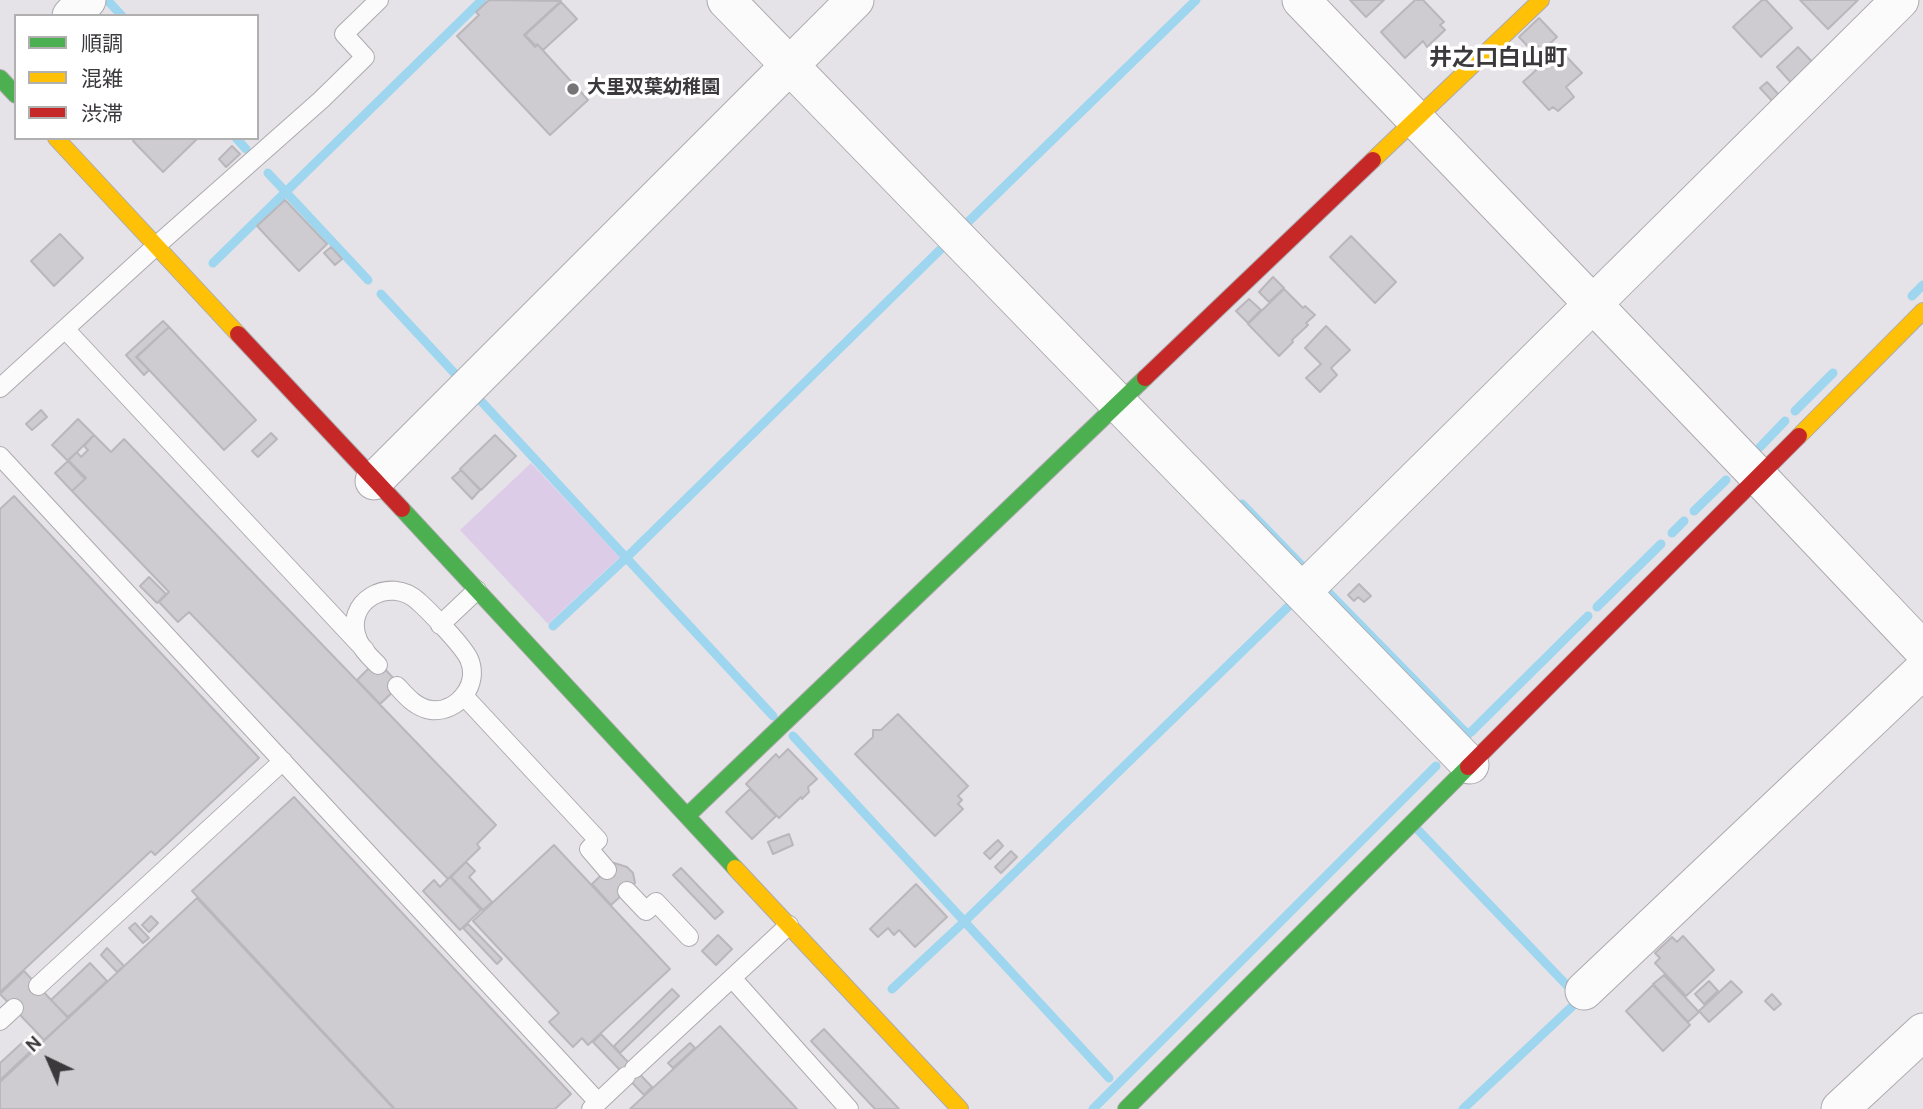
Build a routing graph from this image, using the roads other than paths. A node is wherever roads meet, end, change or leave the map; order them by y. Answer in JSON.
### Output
{"nodes":[{"id":1,"x":87,"y":0,"type":"edge"},
{"id":2,"x":379,"y":0,"type":"edge"},
{"id":3,"x":726,"y":0,"type":"edge"},
{"id":4,"x":855,"y":0,"type":"edge"},
{"id":5,"x":1301,"y":0,"type":"edge"},
{"id":6,"x":1541,"y":0,"type":"edge"},
{"id":7,"x":1900,"y":0,"type":"edge"},
{"id":8,"x":73,"y":14,"type":"edge"},
{"id":9,"x":790,"y":65,"type":"junction"},
{"id":10,"x":1415,"y":120,"type":"junction"},
{"id":11,"x":58,"y":140,"type":"edge"},
{"id":12,"x":156,"y":246,"type":"junction"},
{"id":13,"x":1592,"y":304,"type":"junction"},
{"id":14,"x":1922,"y":313,"type":"edge"},
{"id":15,"x":65,"y":329,"type":"junction"},
{"id":16,"x":0,"y":388,"type":"edge"},
{"id":17,"x":1119,"y":404,"type":"junction"},
{"id":18,"x":0,"y":456,"type":"edge"},
{"id":19,"x":1758,"y":476,"type":"junction"},
{"id":20,"x":374,"y":481,"type":"junction"},
{"id":21,"x":477,"y":590,"type":"junction"},
{"id":22,"x":1302,"y":592,"type":"junction"},
{"id":23,"x":440,"y":625,"type":"junction"},
{"id":24,"x":365,"y":650,"type":"junction"},
{"id":25,"x":1923,"y":650,"type":"edge"},
{"id":26,"x":378,"y":665,"type":"dead end"},
{"id":27,"x":1923,"y":670,"type":"edge"},
{"id":28,"x":397,"y":686,"type":"dead end"},
{"id":29,"x":464,"y":696,"type":"junction"},
{"id":30,"x":283,"y":761,"type":"junction"},
{"id":31,"x":1470,"y":765,"type":"junction"},
{"id":32,"x":687,"y":816,"type":"junction"},
{"id":33,"x":607,"y":870,"type":"dead end"},
{"id":34,"x":627,"y":891,"type":"dead end"},
{"id":35,"x":789,"y":925,"type":"junction"},
{"id":36,"x":689,"y":937,"type":"dead end"},
{"id":37,"x":732,"y":978,"type":"junction"},
{"id":38,"x":38,"y":986,"type":"dead end"},
{"id":39,"x":1584,"y":991,"type":"dead end"},
{"id":40,"x":14,"y":1008,"type":"dead end"},
{"id":41,"x":0,"y":1021,"type":"edge"},
{"id":42,"x":1923,"y":1031,"type":"edge"},
{"id":43,"x":595,"y":1105,"type":"edge"},
{"id":44,"x":849,"y":1109,"type":"edge"},
{"id":45,"x":960,"y":1109,"type":"edge"},
{"id":46,"x":1126,"y":1109,"type":"edge"},
{"id":47,"x":1840,"y":1109,"type":"edge"}],
"edges":[{"from":1,"to":8,"type":"street"},
{"from":2,"to":12,"type":"lane"},
{"from":3,"to":9,"type":"street"},
{"from":4,"to":9,"type":"street"},
{"from":5,"to":10,"type":"street"},
{"from":6,"to":10,"type":"street"},
{"from":7,"to":13,"type":"street"},
{"from":9,"to":17,"type":"street"},
{"from":9,"to":20,"type":"street"},
{"from":10,"to":13,"type":"street"},
{"from":10,"to":17,"type":"street"},
{"from":11,"to":12,"type":"street"},
{"from":12,"to":15,"type":"lane"},
{"from":12,"to":20,"type":"street"},
{"from":13,"to":19,"type":"street"},
{"from":13,"to":22,"type":"street"},
{"from":14,"to":19,"type":"street"},
{"from":15,"to":16,"type":"lane"},
{"from":15,"to":24,"type":"lane"},
{"from":17,"to":22,"type":"street"},
{"from":17,"to":32,"type":"street"},
{"from":18,"to":30,"type":"lane"},
{"from":19,"to":25,"type":"street"},
{"from":19,"to":31,"type":"street"},
{"from":20,"to":21,"type":"street"},
{"from":21,"to":23,"type":"lane"},
{"from":21,"to":32,"type":"street"},
{"from":22,"to":31,"type":"street"},
{"from":23,"to":24,"type":"lane"},
{"from":23,"to":29,"type":"lane"},
{"from":24,"to":26,"type":"lane"},
{"from":27,"to":39,"type":"street"},
{"from":28,"to":29,"type":"lane"},
{"from":29,"to":33,"type":"lane"},
{"from":30,"to":38,"type":"lane"},
{"from":30,"to":43,"type":"lane"},
{"from":31,"to":46,"type":"street"},
{"from":32,"to":35,"type":"street"},
{"from":34,"to":36,"type":"lane"},
{"from":35,"to":37,"type":"lane"},
{"from":35,"to":45,"type":"street"},
{"from":37,"to":43,"type":"lane"},
{"from":37,"to":44,"type":"lane"},
{"from":40,"to":41,"type":"lane"},
{"from":42,"to":47,"type":"street"}]}
